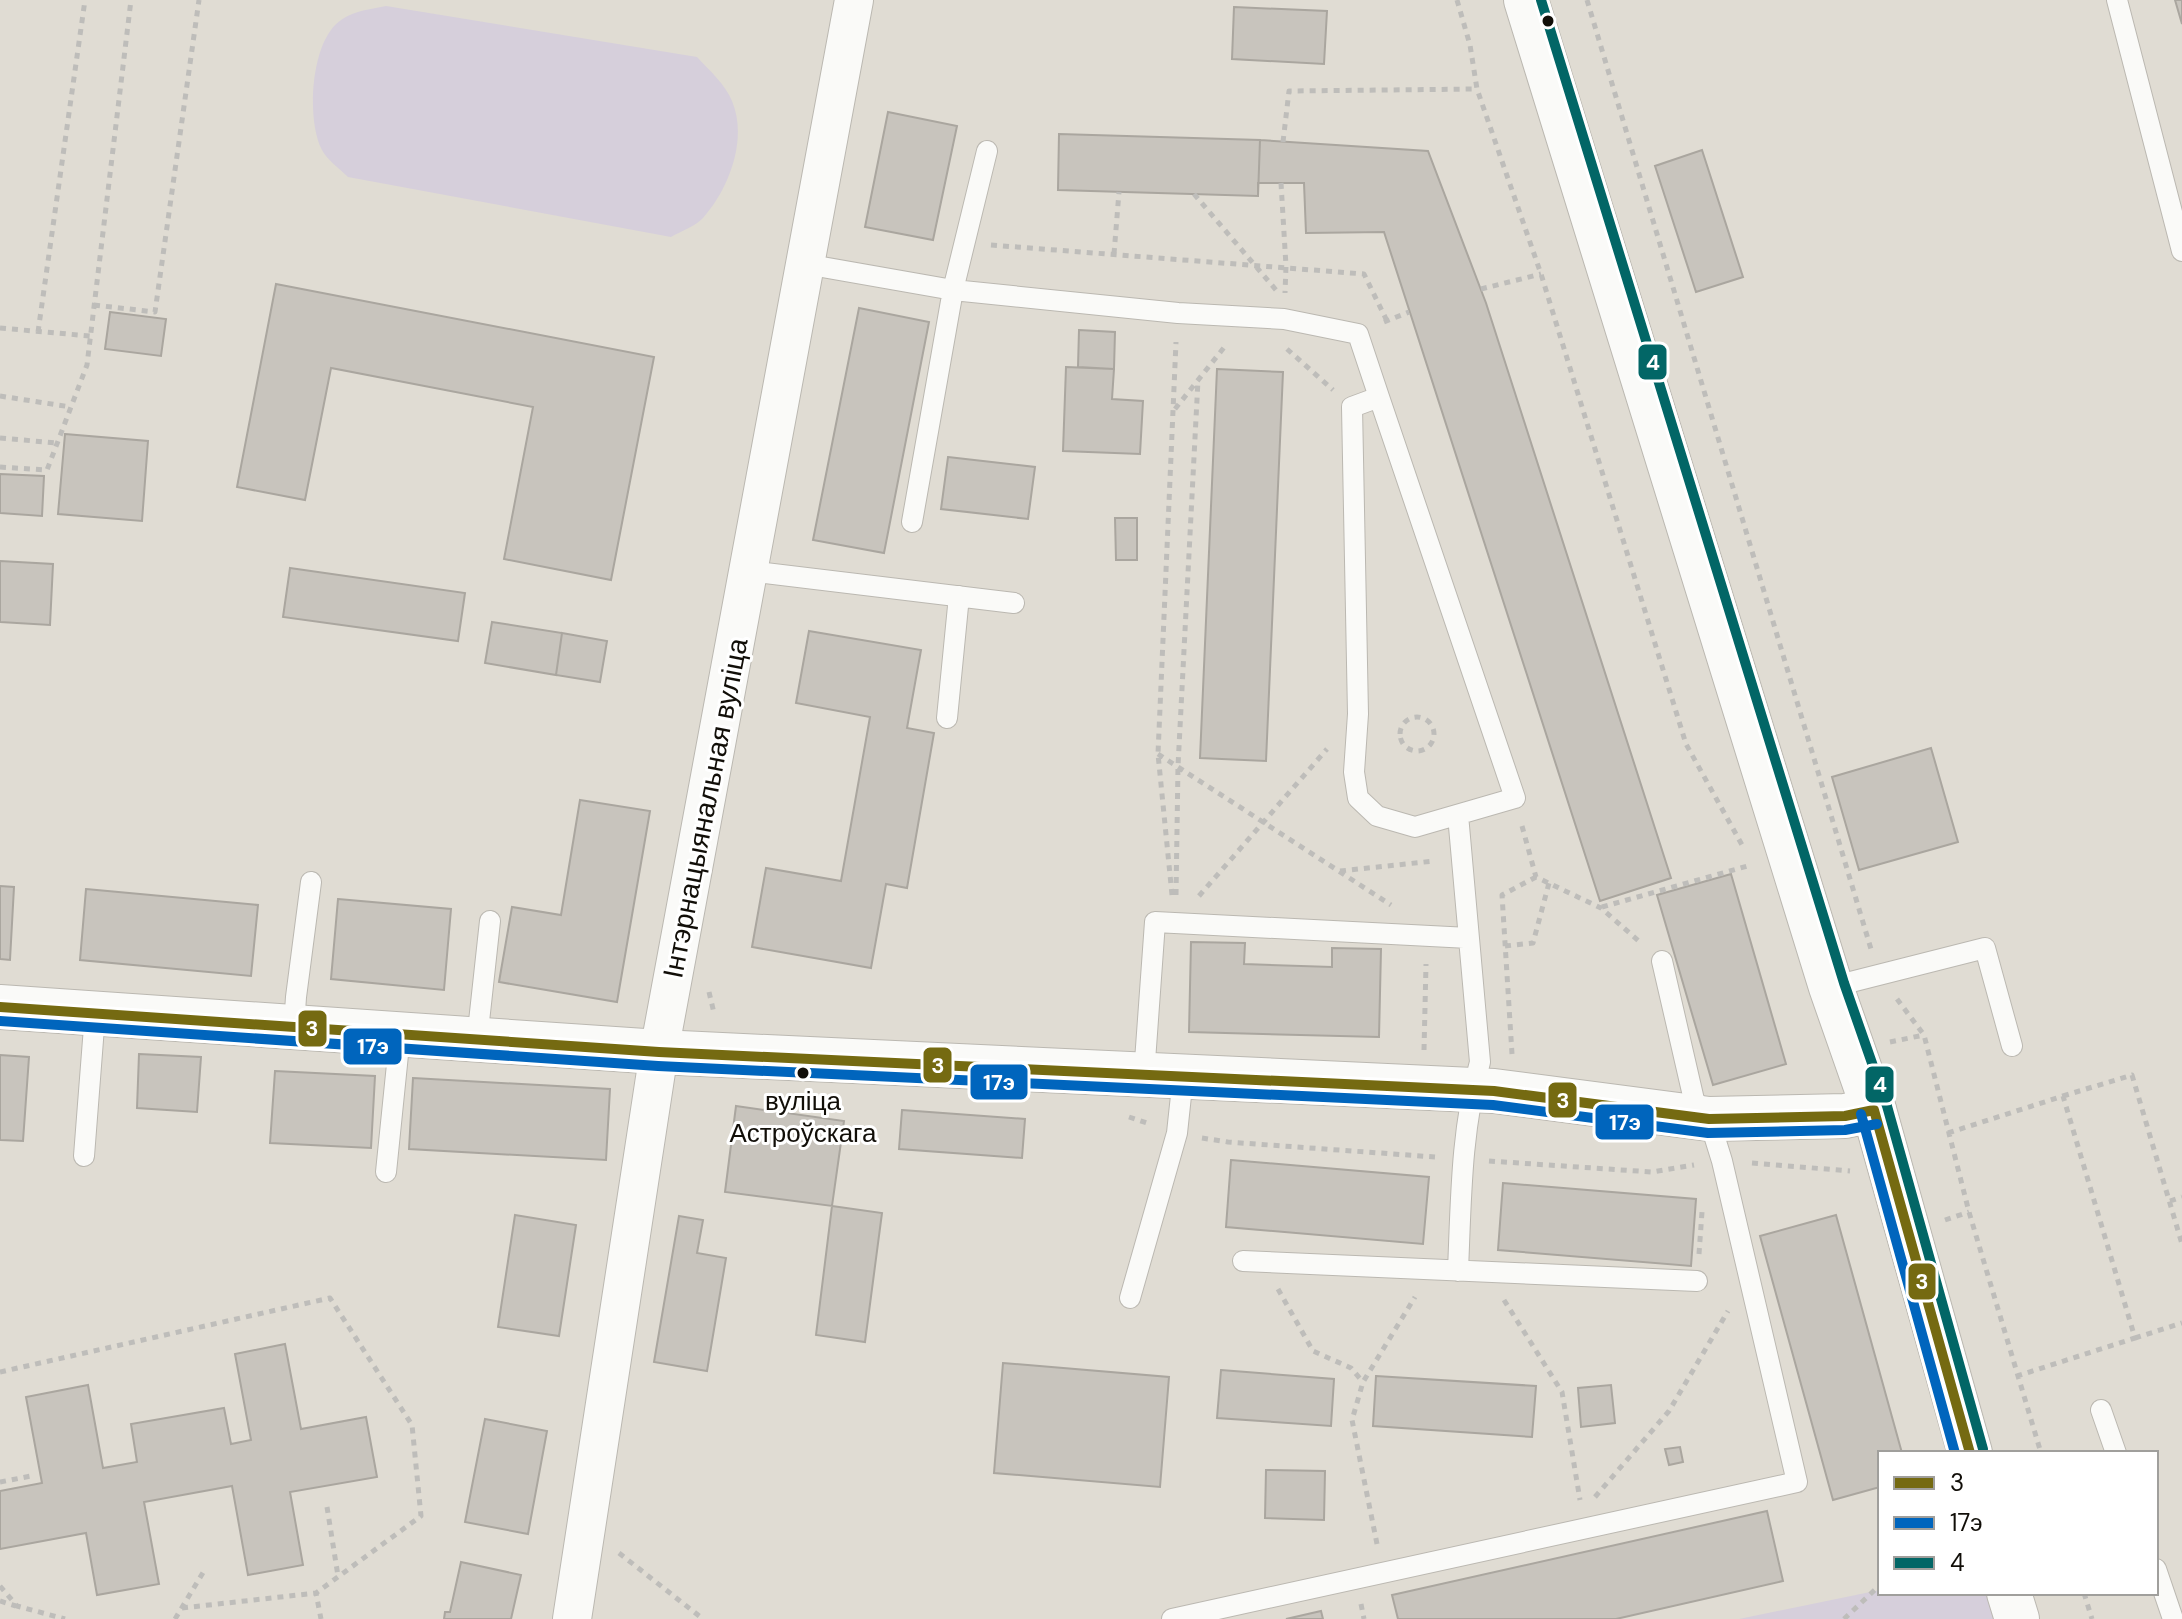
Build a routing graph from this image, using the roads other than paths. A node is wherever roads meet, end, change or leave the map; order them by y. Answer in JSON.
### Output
{"nodes":[{"id":1,"x":854,"y":0,"type":"edge"},
{"id":2,"x":1526,"y":0,"type":"edge"},
{"id":3,"x":2117,"y":0,"type":"edge"},
{"id":4,"x":987,"y":151,"type":"dead end"},
{"id":5,"x":2182,"y":251,"type":"edge"},
{"id":6,"x":805,"y":264,"type":"junction"},
{"id":7,"x":953,"y":290,"type":"junction"},
{"id":8,"x":1379,"y":397,"type":"junction"},
{"id":9,"x":912,"y":522,"type":"dead end"},
{"id":10,"x":748,"y":571,"type":"junction"},
{"id":11,"x":959,"y":596,"type":"junction"},
{"id":12,"x":1014,"y":603,"type":"dead end"},
{"id":13,"x":947,"y":718,"type":"dead end"},
{"id":14,"x":1458,"y":815,"type":"junction"},
{"id":15,"x":311,"y":882,"type":"dead end"},
{"id":16,"x":490,"y":921,"type":"dead end"},
{"id":17,"x":1469,"y":938,"type":"junction"},
{"id":18,"x":1662,"y":961,"type":"road end"},
{"id":19,"x":1831,"y":987,"type":"junction"},
{"id":20,"x":0,"y":1007,"type":"edge"},
{"id":21,"x":95,"y":1014,"type":"junction"},
{"id":22,"x":294,"y":1027,"type":"junction"},
{"id":23,"x":400,"y":1035,"type":"junction"},
{"id":24,"x":477,"y":1040,"type":"junction"},
{"id":25,"x":2012,"y":1046,"type":"dead end"},
{"id":26,"x":659,"y":1052,"type":"junction"},
{"id":27,"x":1164,"y":1076,"type":"junction"},
{"id":28,"x":1472,"y":1090,"type":"junction"},
{"id":29,"x":1859,"y":1113,"type":"junction"},
{"id":30,"x":1709,"y":1119,"type":"junction"},
{"id":31,"x":84,"y":1156,"type":"dead end"},
{"id":32,"x":386,"y":1172,"type":"dead end"},
{"id":33,"x":1253,"y":1262,"type":"road end"},
{"id":34,"x":1458,"y":1271,"type":"junction"},
{"id":35,"x":1697,"y":1281,"type":"road end"},
{"id":36,"x":1130,"y":1298,"type":"dead end"},
{"id":37,"x":2101,"y":1410,"type":"dead end"},
{"id":38,"x":1969,"y":1451,"type":"edge"},
{"id":39,"x":2115,"y":1451,"type":"edge"},
{"id":40,"x":2158,"y":1575,"type":"edge"},
{"id":41,"x":2010,"y":1595,"type":"edge"},
{"id":42,"x":572,"y":1619,"type":"edge"},
{"id":43,"x":1172,"y":1619,"type":"edge"},
{"id":44,"x":2017,"y":1619,"type":"edge"},
{"id":45,"x":2173,"y":1619,"type":"edge"}],
"edges":[{"from":1,"to":6,"type":"street","name":"Інтэрнацыянальная вуліца"},
{"from":2,"to":19,"type":"street"},
{"from":3,"to":5,"type":"lane"},
{"from":4,"to":7,"type":"lane"},
{"from":6,"to":7,"type":"lane"},
{"from":6,"to":10,"type":"street","name":"Інтэрнацыянальная вуліца"},
{"from":7,"to":8,"type":"lane"},
{"from":7,"to":9,"type":"lane"},
{"from":8,"to":14,"type":"lane"},
{"from":8,"to":14,"type":"lane"},
{"from":10,"to":11,"type":"lane"},
{"from":10,"to":26,"type":"street","name":"Інтэрнацыянальная вуліца"},
{"from":11,"to":12,"type":"lane"},
{"from":11,"to":13,"type":"lane"},
{"from":14,"to":17,"type":"lane"},
{"from":15,"to":22,"type":"lane"},
{"from":16,"to":24,"type":"lane"},
{"from":17,"to":27,"type":"lane"},
{"from":17,"to":28,"type":"lane"},
{"from":18,"to":30,"type":"lane"},
{"from":19,"to":25,"type":"lane"},
{"from":19,"to":29,"type":"street"},
{"from":20,"to":21,"type":"street"},
{"from":21,"to":22,"type":"street"},
{"from":21,"to":31,"type":"lane"},
{"from":22,"to":23,"type":"street"},
{"from":23,"to":24,"type":"street"},
{"from":23,"to":32,"type":"lane"},
{"from":24,"to":26,"type":"street"},
{"from":26,"to":27,"type":"street"},
{"from":26,"to":42,"type":"street","name":"Інтэрнацыянальная вуліца"},
{"from":27,"to":28,"type":"street"},
{"from":27,"to":36,"type":"lane"},
{"from":28,"to":30,"type":"street"},
{"from":28,"to":34,"type":"lane"},
{"from":29,"to":30,"type":"street"},
{"from":29,"to":38,"type":"street"},
{"from":30,"to":43,"type":"lane"},
{"from":33,"to":34,"type":"lane"},
{"from":34,"to":35,"type":"lane"},
{"from":37,"to":39,"type":"lane"},
{"from":40,"to":45,"type":"lane"},
{"from":41,"to":44,"type":"street"}]}
